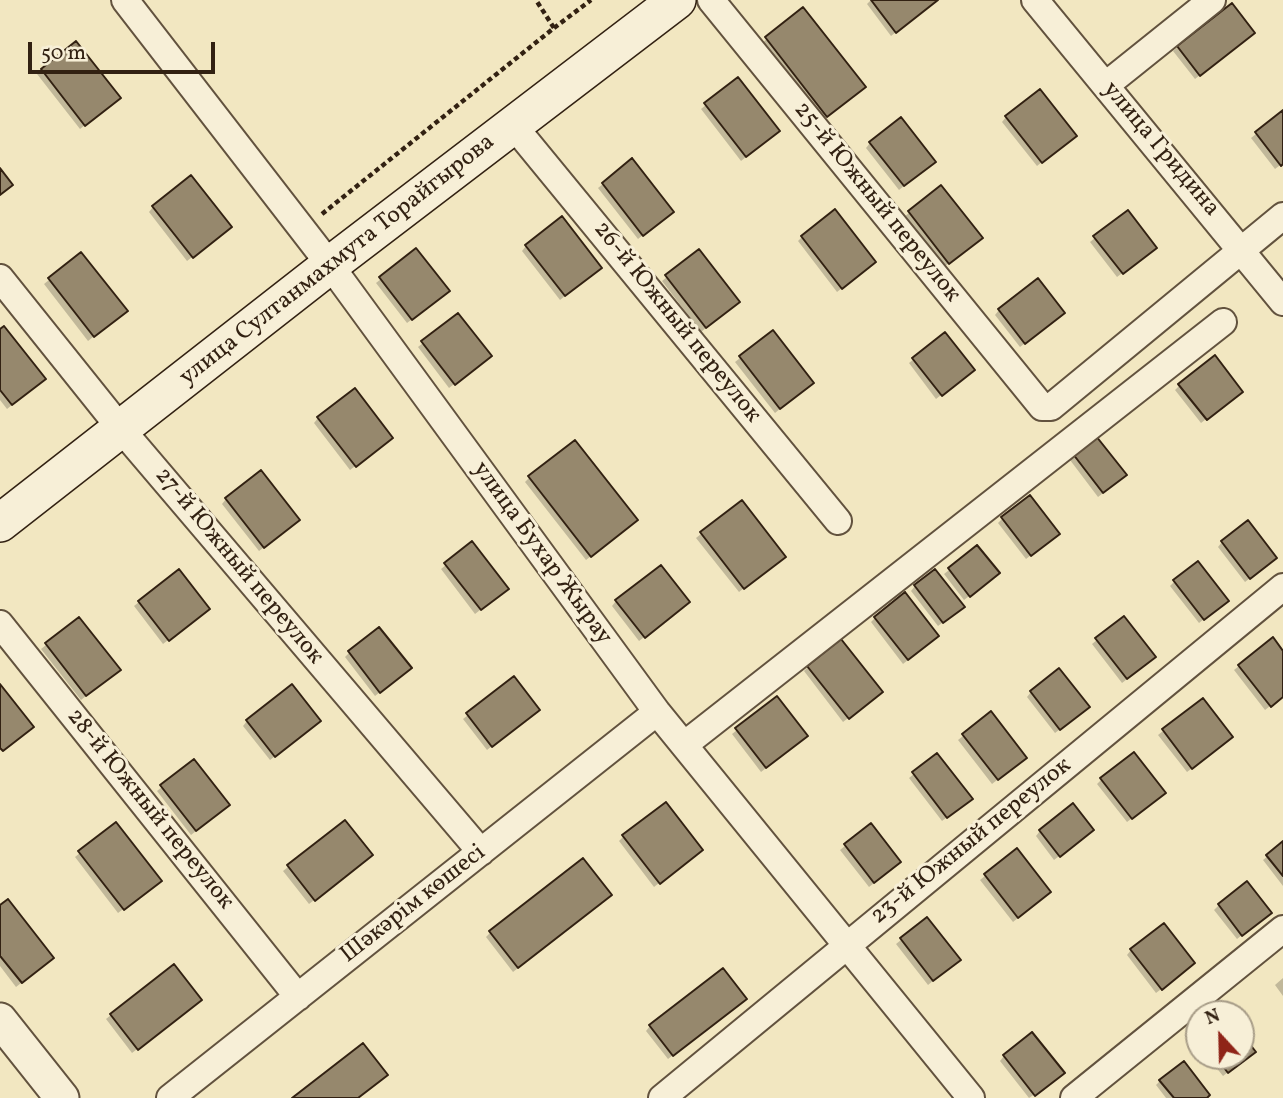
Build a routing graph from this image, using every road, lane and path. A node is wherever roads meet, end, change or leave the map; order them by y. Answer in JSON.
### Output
{"nodes":[{"id":1,"x":125,"y":0,"type":"edge"},
{"id":2,"x":536,"y":0,"type":"edge"},
{"id":3,"x":591,"y":0,"type":"edge"},
{"id":4,"x":677,"y":0,"type":"edge"},
{"id":5,"x":710,"y":0,"type":"edge"},
{"id":6,"x":1035,"y":0,"type":"edge"},
{"id":7,"x":1212,"y":0,"type":"edge"},
{"id":8,"x":554,"y":29,"type":"junction"},
{"id":9,"x":1106,"y":85,"type":"junction"},
{"id":10,"x":513,"y":125,"type":"junction"},
{"id":11,"x":1283,"y":216,"type":"edge"},
{"id":12,"x":303,"y":230,"type":"junction"},
{"id":13,"x":1242,"y":249,"type":"junction"},
{"id":14,"x":330,"y":265,"type":"junction"},
{"id":15,"x":0,"y":278,"type":"edge"},
{"id":16,"x":1283,"y":302,"type":"edge"},
{"id":17,"x":1223,"y":322,"type":"dead end"},
{"id":18,"x":121,"y":429,"type":"junction"},
{"id":19,"x":838,"y":521,"type":"dead end"},
{"id":20,"x":0,"y":523,"type":"edge"},
{"id":21,"x":1283,"y":587,"type":"edge"},
{"id":22,"x":0,"y":624,"type":"edge"},
{"id":23,"x":657,"y":712,"type":"junction"},
{"id":24,"x":684,"y":746,"type":"junction"},
{"id":25,"x":481,"y":852,"type":"junction"},
{"id":26,"x":1283,"y":929,"type":"edge"},
{"id":27,"x":846,"y":945,"type":"junction"},
{"id":28,"x":298,"y":997,"type":"junction"},
{"id":29,"x":0,"y":1020,"type":"edge"},
{"id":30,"x":62,"y":1098,"type":"edge"},
{"id":31,"x":170,"y":1098,"type":"edge"},
{"id":32,"x":662,"y":1098,"type":"edge"},
{"id":33,"x":971,"y":1098,"type":"edge"},
{"id":34,"x":1074,"y":1098,"type":"edge"}],
"edges":[{"from":1,"to":12,"type":"street","name":"улица Бухар Жырау"},
{"from":2,"to":8,"type":"path"},
{"from":3,"to":8,"type":"path"},
{"from":4,"to":10,"type":"main road","name":"улица Султанмахмута Торайгырова"},
{"from":5,"to":13,"type":"street","name":"25-й Южный переулок"},
{"from":6,"to":9,"type":"street","name":"улица Гридина"},
{"from":7,"to":9,"type":"street"},
{"from":8,"to":12,"type":"path"},
{"from":9,"to":13,"type":"street","name":"улица Гридина"},
{"from":10,"to":14,"type":"main road","name":"улица Султанмахмута Торайгырова"},
{"from":10,"to":19,"type":"street","name":"26-й Южный переулок"},
{"from":11,"to":13,"type":"street"},
{"from":12,"to":14,"type":"street","name":"улица Бухар Жырау"},
{"from":13,"to":16,"type":"street","name":"улица Гридина"},
{"from":14,"to":18,"type":"main road","name":"улица Султанмахмута Торайгырова"},
{"from":14,"to":23,"type":"street","name":"улица Бухар Жырау"},
{"from":15,"to":18,"type":"street","name":"27-й Южный переулок"},
{"from":17,"to":24,"type":"street"},
{"from":18,"to":20,"type":"main road","name":"улица Султанмахмута Торайгырова"},
{"from":18,"to":25,"type":"street","name":"27-й Южный переулок"},
{"from":21,"to":27,"type":"street","name":"23-й Южный переулок"},
{"from":22,"to":28,"type":"street","name":"28-й Южный переулок"},
{"from":23,"to":24,"type":"street","name":"улица Бухар Жырау"},
{"from":23,"to":25,"type":"street","name":"Шәкәрім көшесі"},
{"from":24,"to":27,"type":"street","name":"улица Бухар Жырау"},
{"from":25,"to":28,"type":"street","name":"Шәкәрім көшесі"},
{"from":26,"to":34,"type":"street"},
{"from":27,"to":32,"type":"street","name":"23-й Южный переулок"},
{"from":27,"to":33,"type":"street","name":"улица Бухар Жырау"},
{"from":28,"to":31,"type":"street","name":"Шәкәрім көшесі"},
{"from":29,"to":30,"type":"street"}]}
